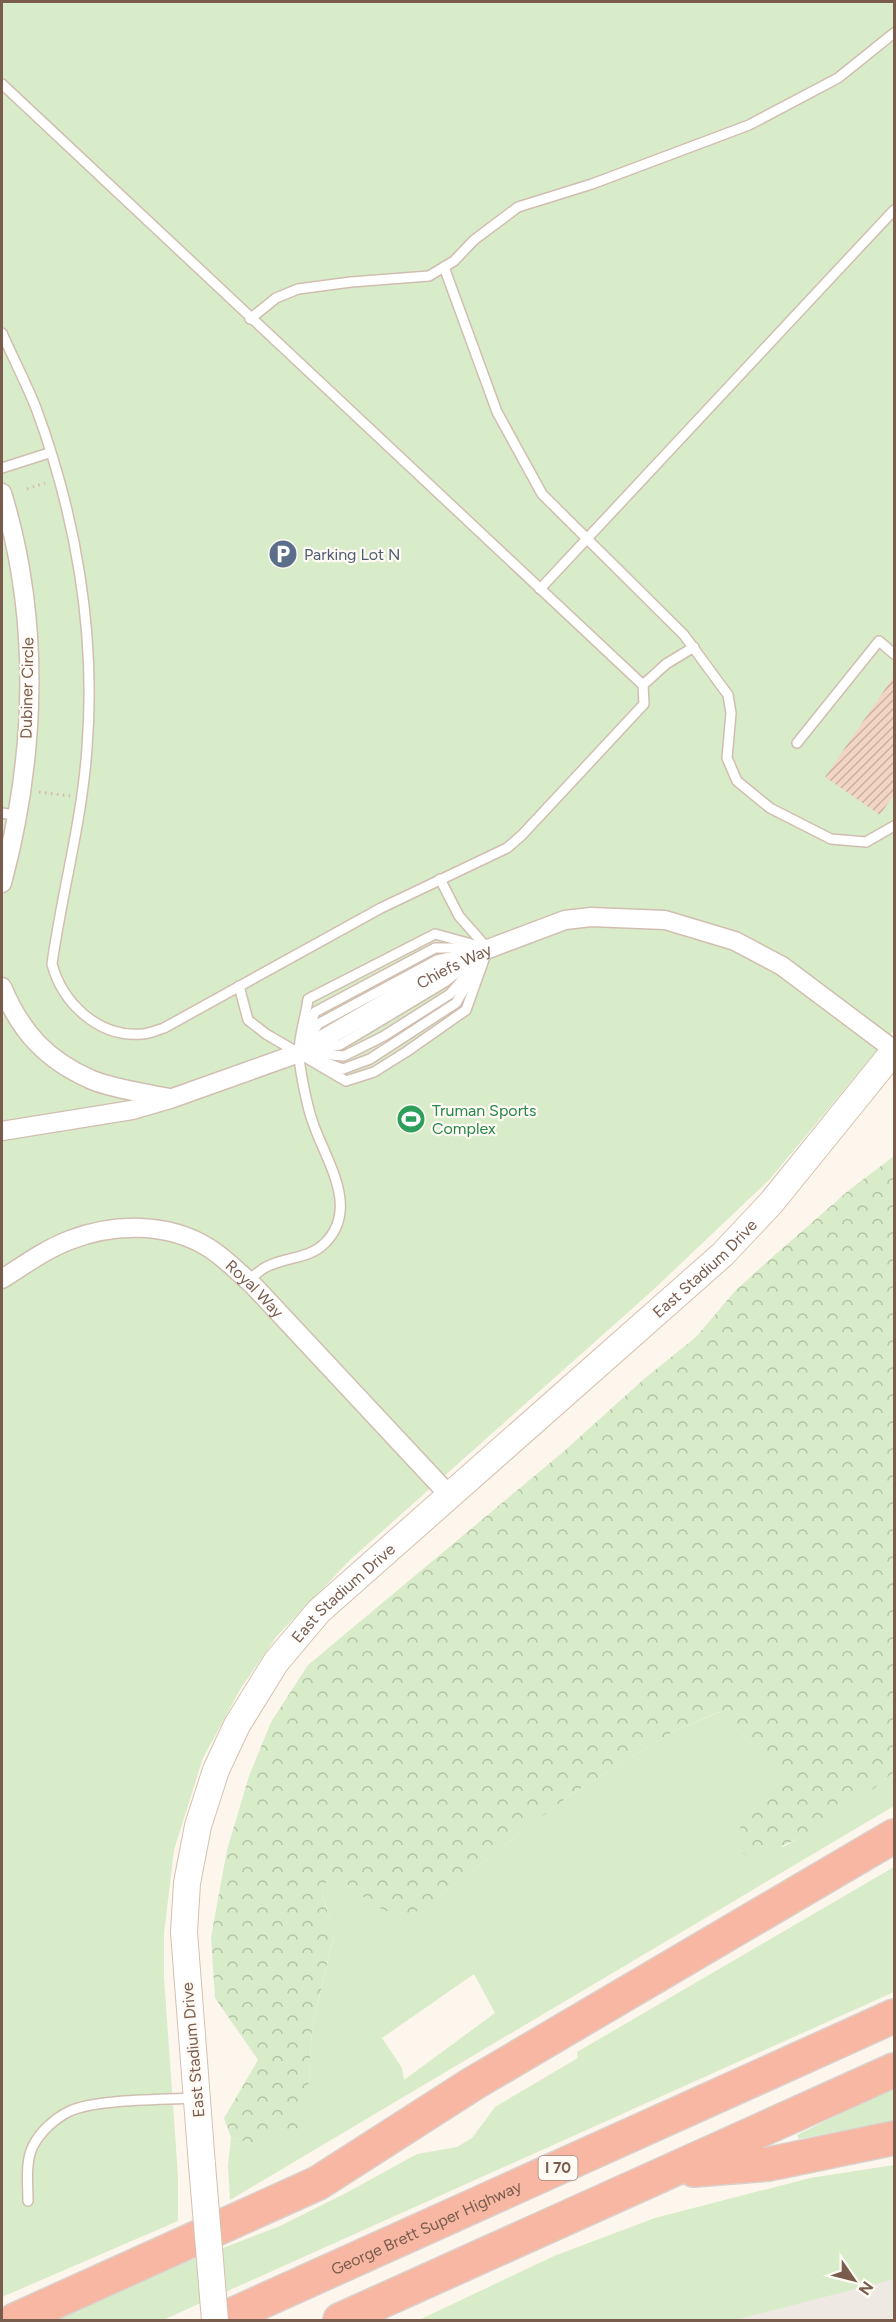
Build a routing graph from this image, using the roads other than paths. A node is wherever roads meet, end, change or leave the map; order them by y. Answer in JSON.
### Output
{"nodes":[{"id":1,"x":894,"y":33,"type":"edge"},
{"id":2,"x":2,"y":84,"type":"edge"},
{"id":3,"x":894,"y":210,"type":"edge"},
{"id":4,"x":444,"y":267,"type":"junction"},
{"id":5,"x":250,"y":319,"type":"junction"},
{"id":6,"x":2,"y":333,"type":"edge"},
{"id":7,"x":49,"y":453,"type":"junction"},
{"id":8,"x":2,"y":468,"type":"edge"},
{"id":9,"x":2,"y":493,"type":"edge"},
{"id":10,"x":587,"y":540,"type":"junction"},
{"id":11,"x":540,"y":590,"type":"junction"},
{"id":12,"x":694,"y":647,"type":"junction"},
{"id":13,"x":894,"y":654,"type":"edge"},
{"id":14,"x":643,"y":685,"type":"junction"},
{"id":15,"x":797,"y":743,"type":"dead end"},
{"id":16,"x":10,"y":814,"type":"edge"},
{"id":17,"x":894,"y":826,"type":"edge"},
{"id":18,"x":440,"y":879,"type":"junction"},
{"id":19,"x":2,"y":884,"type":"edge"},
{"id":20,"x":488,"y":949,"type":"junction"},
{"id":21,"x":239,"y":986,"type":"junction"},
{"id":22,"x":2,"y":987,"type":"edge"},
{"id":23,"x":894,"y":1050,"type":"edge"},
{"id":24,"x":299,"y":1053,"type":"junction"},
{"id":25,"x":170,"y":1099,"type":"junction"},
{"id":26,"x":2,"y":1131,"type":"edge"},
{"id":27,"x":2,"y":1279,"type":"edge"},
{"id":28,"x":249,"y":1281,"type":"junction"},
{"id":29,"x":450,"y":1496,"type":"junction"},
{"id":30,"x":894,"y":1836,"type":"edge"},
{"id":31,"x":894,"y":2016,"type":"edge"},
{"id":32,"x":894,"y":2070,"type":"edge"},
{"id":33,"x":196,"y":2098,"type":"junction"},
{"id":34,"x":894,"y":2138,"type":"edge"},
{"id":35,"x":671,"y":2172,"type":"junction"},
{"id":36,"x":28,"y":2201,"type":"dead end"},
{"id":37,"x":15,"y":2320,"type":"edge"},
{"id":38,"x":214,"y":2320,"type":"edge"},
{"id":39,"x":221,"y":2320,"type":"edge"},
{"id":40,"x":340,"y":2320,"type":"edge"}],
"edges":[{"from":1,"to":4,"type":"lane"},
{"from":2,"to":5,"type":"lane"},
{"from":3,"to":10,"type":"lane"},
{"from":4,"to":5,"type":"lane"},
{"from":4,"to":10,"type":"lane"},
{"from":5,"to":11,"type":"lane"},
{"from":6,"to":7,"type":"lane"},
{"from":7,"to":8,"type":"lane"},
{"from":7,"to":21,"type":"lane"},
{"from":9,"to":16,"type":"street","name":"Dubiner Circle"},
{"from":10,"to":11,"type":"lane"},
{"from":10,"to":12,"type":"lane"},
{"from":11,"to":14,"type":"lane"},
{"from":12,"to":14,"type":"lane"},
{"from":12,"to":17,"type":"lane"},
{"from":13,"to":15,"type":"lane"},
{"from":14,"to":18,"type":"lane"},
{"from":16,"to":19,"type":"street","name":"Dubiner Circle"},
{"from":18,"to":20,"type":"lane"},
{"from":18,"to":21,"type":"lane"},
{"from":20,"to":23,"type":"street","name":"Chiefs Way"},
{"from":20,"to":24,"type":"street","name":"Chiefs Way"},
{"from":20,"to":24,"type":"lane"},
{"from":20,"to":24,"type":"lane"},
{"from":20,"to":24,"type":"lane"},
{"from":20,"to":24,"type":"lane"},
{"from":21,"to":24,"type":"lane"},
{"from":22,"to":25,"type":"street"},
{"from":23,"to":29,"type":"main road","name":"East Stadium Drive"},
{"from":24,"to":25,"type":"street","name":"Chiefs Way"},
{"from":24,"to":28,"type":"lane"},
{"from":25,"to":26,"type":"street","name":"Chiefs Way"},
{"from":27,"to":28,"type":"street","name":"Royal Way"},
{"from":28,"to":29,"type":"street","name":"Royal Way"},
{"from":29,"to":33,"type":"main road","name":"East Stadium Drive"},
{"from":30,"to":37,"type":"highway"},
{"from":31,"to":39,"type":"highway","name":"George Brett Super Highway","number":"I 70"},
{"from":32,"to":35,"type":"highway"},
{"from":33,"to":36,"type":"lane"},
{"from":33,"to":38,"type":"main road","name":"East Stadium Drive","bridge":true},
{"from":34,"to":35,"type":"highway"},
{"from":35,"to":40,"type":"highway"}]}
